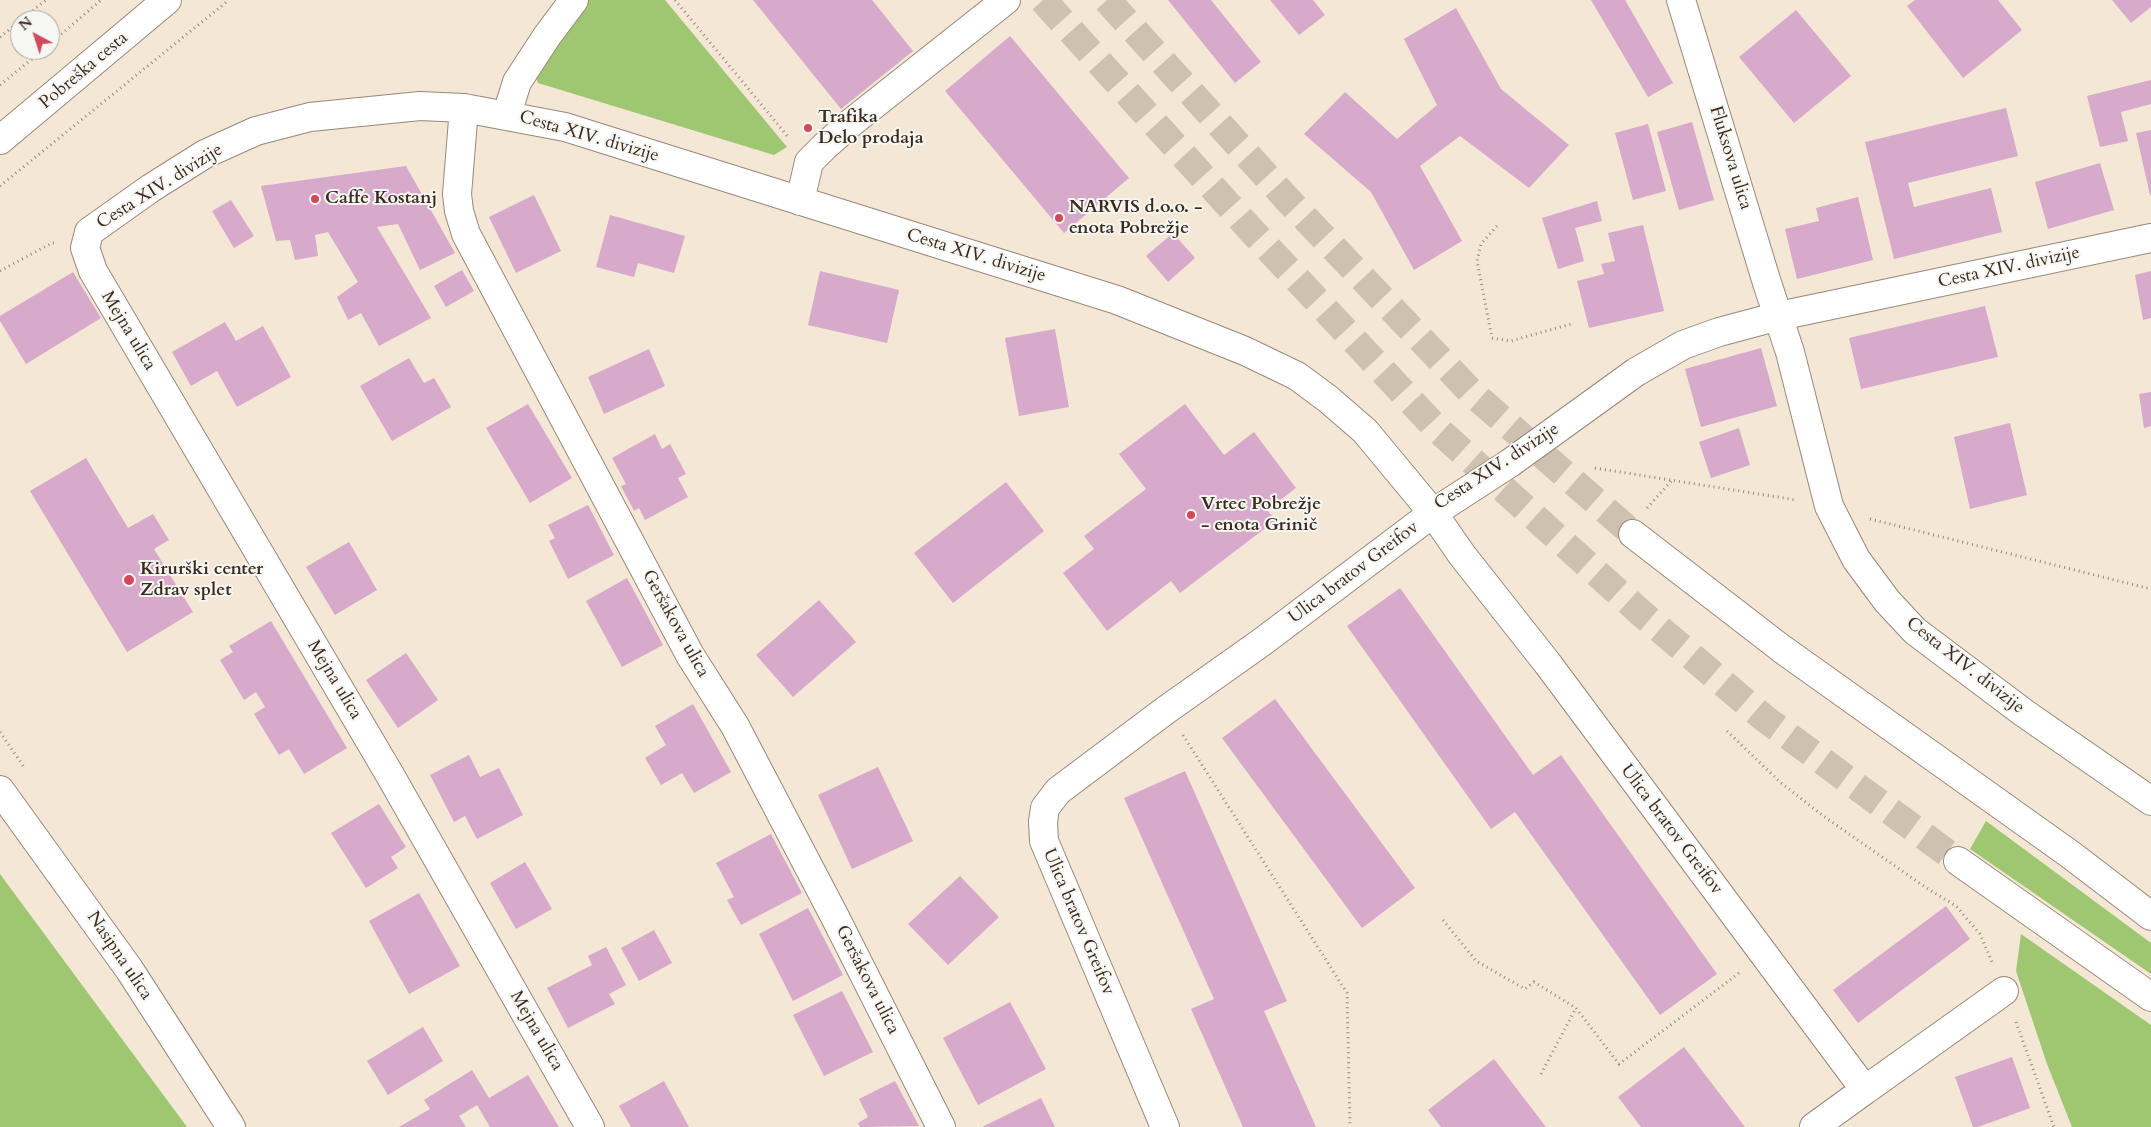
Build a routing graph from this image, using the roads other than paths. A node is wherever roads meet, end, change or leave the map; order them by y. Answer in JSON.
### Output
{"nodes":[{"id":1,"x":167,"y":0,"type":"edge"},
{"id":2,"x":574,"y":0,"type":"edge"},
{"id":3,"x":1006,"y":0,"type":"edge"},
{"id":4,"x":1686,"y":1,"type":"edge"},
{"id":5,"x":464,"y":108,"type":"junction"},
{"id":6,"x":507,"y":114,"type":"junction"},
{"id":7,"x":0,"y":140,"type":"edge"},
{"id":8,"x":800,"y":201,"type":"junction"},
{"id":9,"x":89,"y":232,"type":"joint"},
{"id":10,"x":2151,"y":238,"type":"edge"},
{"id":11,"x":1779,"y":316,"type":"junction"},
{"id":12,"x":1432,"y":513,"type":"junction"},
{"id":13,"x":1633,"y":534,"type":"tunnel mouth"},
{"id":14,"x":0,"y":790,"type":"edge"},
{"id":15,"x":2151,"y":801,"type":"edge"},
{"id":16,"x":1958,"y":860,"type":"tunnel mouth"},
{"id":17,"x":2115,"y":888,"type":"junction"},
{"id":18,"x":2151,"y":907,"type":"edge"},
{"id":19,"x":2151,"y":916,"type":"edge"},
{"id":20,"x":2004,"y":991,"type":"road end"},
{"id":21,"x":2151,"y":997,"type":"edge"},
{"id":22,"x":1865,"y":1090,"type":"junction"},
{"id":23,"x":231,"y":1127,"type":"edge"},
{"id":24,"x":590,"y":1127,"type":"edge"},
{"id":25,"x":941,"y":1127,"type":"edge"},
{"id":26,"x":1165,"y":1127,"type":"edge"},
{"id":27,"x":1814,"y":1127,"type":"edge"}],
"edges":[{"from":1,"to":7,"type":"main road","name":"Pobreška cesta"},
{"from":2,"to":6,"type":"main road"},
{"from":3,"to":8,"type":"main road"},
{"from":4,"to":11,"type":"main road","name":"Fluksova ulica"},
{"from":5,"to":6,"type":"main road","name":"Cesta XIV. divizije"},
{"from":5,"to":9,"type":"main road","name":"Cesta XIV. divizije"},
{"from":5,"to":25,"type":"main road","name":"Geršakova ulica"},
{"from":6,"to":8,"type":"main road","name":"Cesta XIV. divizije"},
{"from":8,"to":12,"type":"main road","name":"Cesta XIV. divizije"},
{"from":9,"to":24,"type":"main road","name":"Mejna ulica"},
{"from":10,"to":11,"type":"main road","name":"Cesta XIV. divizije"},
{"from":11,"to":12,"type":"main road","name":"Cesta XIV. divizije"},
{"from":11,"to":15,"type":"main road","name":"Cesta XIV. divizije"},
{"from":12,"to":22,"type":"main road","name":"Ulica bratov Greifov"},
{"from":12,"to":26,"type":"main road","name":"Ulica bratov Greifov"},
{"from":13,"to":17,"type":"main road"},
{"from":14,"to":23,"type":"main road","name":"Nasipna ulica"},
{"from":16,"to":21,"type":"main road"},
{"from":17,"to":18,"type":"main road"},
{"from":17,"to":19,"type":"main road"},
{"from":20,"to":22,"type":"main road"},
{"from":22,"to":27,"type":"main road"}]}
